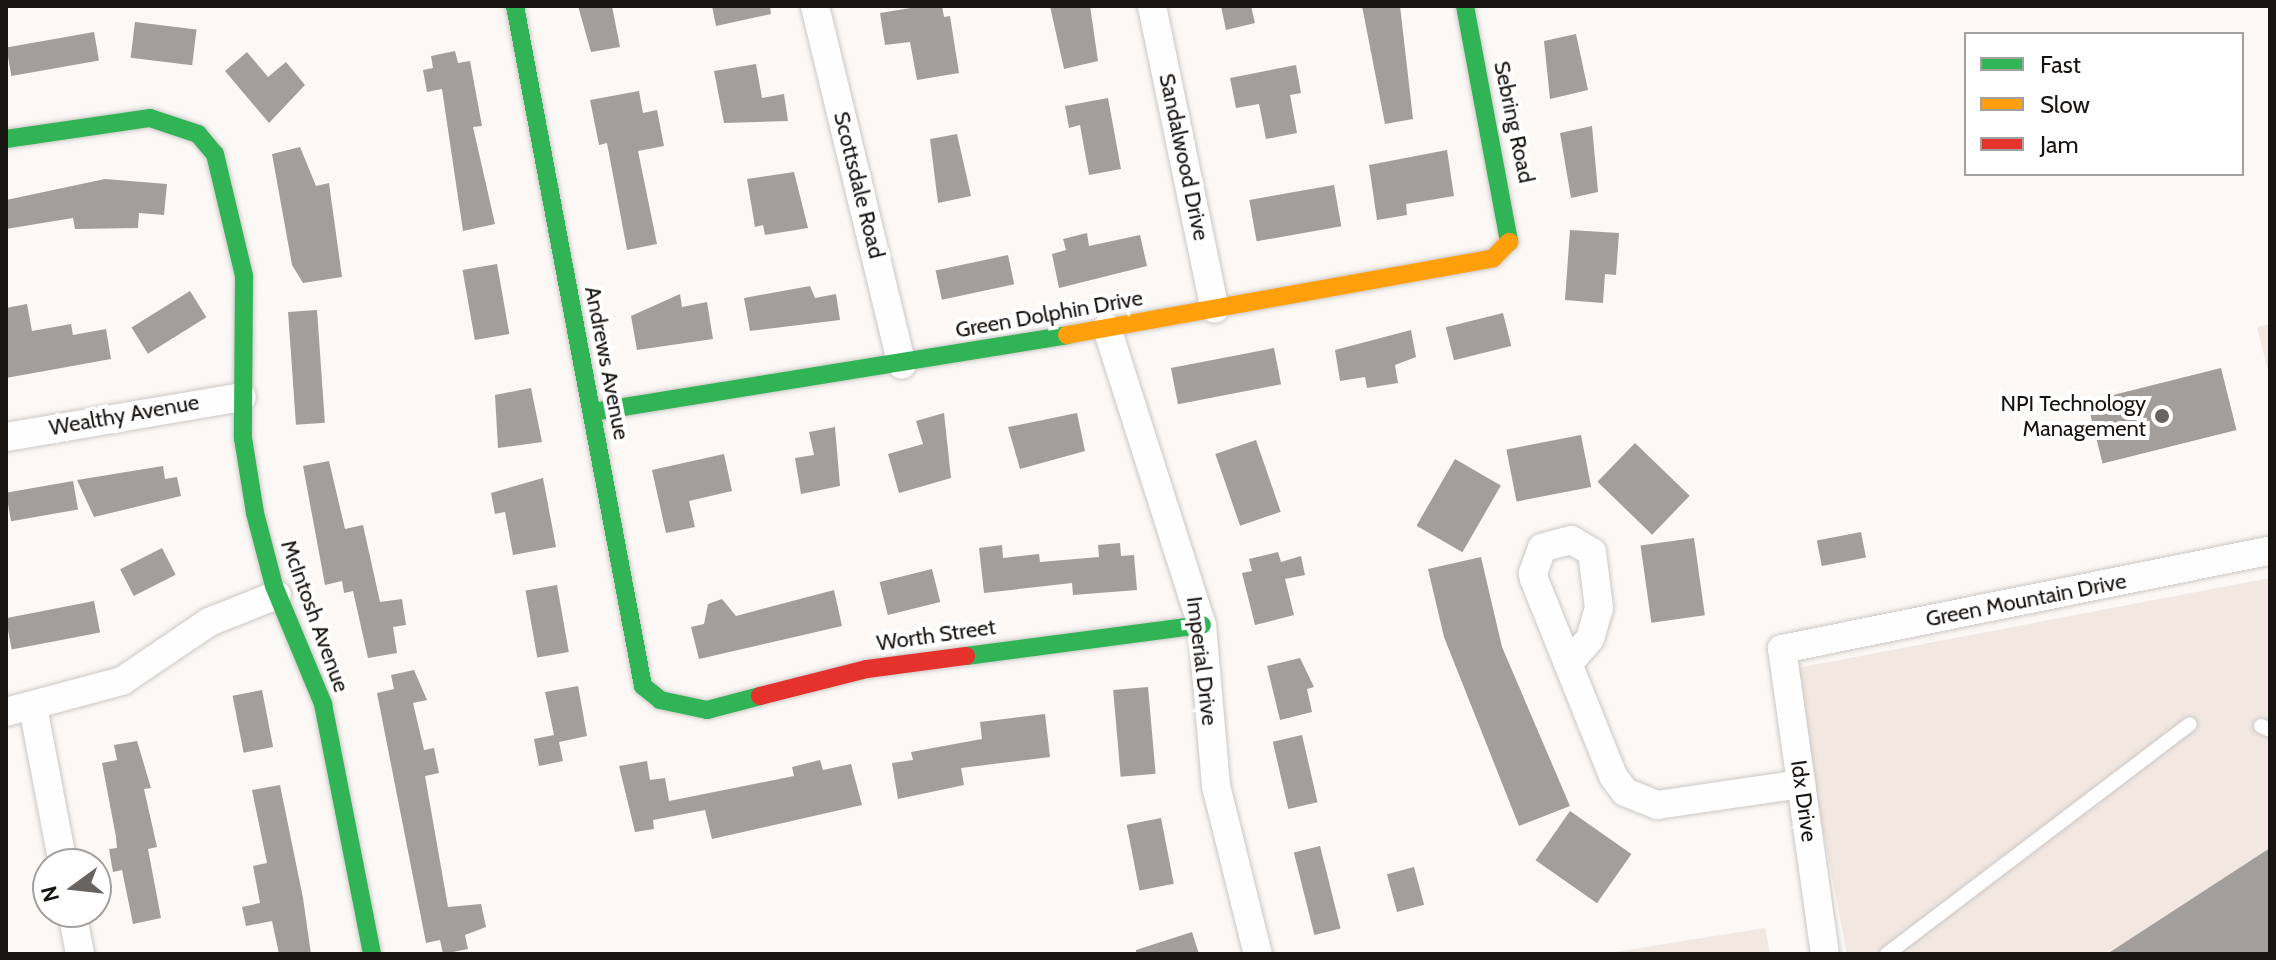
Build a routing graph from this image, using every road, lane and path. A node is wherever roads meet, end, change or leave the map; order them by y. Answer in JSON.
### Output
{"nodes":[{"id":1,"x":515,"y":6,"type":"edge"},
{"id":2,"x":815,"y":6,"type":"edge"},
{"id":3,"x":1152,"y":6,"type":"edge"},
{"id":4,"x":1465,"y":6,"type":"edge"},
{"id":5,"x":6,"y":139,"type":"edge"},
{"id":6,"x":1509,"y":247,"type":"joint"},
{"id":7,"x":1215,"y":309,"type":"junction"},
{"id":8,"x":1107,"y":328,"type":"junction"},
{"id":9,"x":902,"y":365,"type":"junction"},
{"id":10,"x":242,"y":397,"type":"junction"},
{"id":11,"x":593,"y":412,"type":"junction"},
{"id":12,"x":6,"y":437,"type":"edge"},
{"id":13,"x":2270,"y":551,"type":"edge"},
{"id":14,"x":277,"y":595,"type":"junction"},
{"id":15,"x":1202,"y":625,"type":"junction"},
{"id":16,"x":1782,"y":649,"type":"joint"},
{"id":17,"x":1568,"y":664,"type":"dead end"},
{"id":18,"x":682,"y":708,"type":"joint"},
{"id":19,"x":19,"y":710,"type":"edge"},
{"id":20,"x":2190,"y":724,"type":"dead end"},
{"id":21,"x":1801,"y":784,"type":"junction"},
{"id":22,"x":58,"y":848,"type":"edge"},
{"id":23,"x":75,"y":928,"type":"edge"},
{"id":24,"x":80,"y":954,"type":"edge"},
{"id":25,"x":372,"y":954,"type":"edge"},
{"id":26,"x":1258,"y":954,"type":"edge"},
{"id":27,"x":1825,"y":954,"type":"edge"},
{"id":28,"x":1887,"y":954,"type":"edge"}],
"edges":[{"from":1,"to":11,"type":"street","name":"Andrews Avenue"},
{"from":2,"to":9,"type":"street","name":"Scottsdale Road"},
{"from":3,"to":7,"type":"street","name":"Sandalwood Drive"},
{"from":4,"to":6,"type":"street","name":"Sebring Road"},
{"from":5,"to":10,"type":"street","name":"McIntosh Avenue"},
{"from":6,"to":7,"type":"street","name":"Green Dolphin Drive"},
{"from":7,"to":8,"type":"street","name":"Green Dolphin Drive"},
{"from":8,"to":9,"type":"street","name":"Green Dolphin Drive"},
{"from":8,"to":15,"type":"street","name":"Imperial Drive"},
{"from":9,"to":11,"type":"street","name":"Green Dolphin Drive"},
{"from":10,"to":12,"type":"street","name":"Wealthy Avenue"},
{"from":10,"to":14,"type":"street","name":"McIntosh Avenue"},
{"from":11,"to":18,"type":"street","name":"Andrews Avenue"},
{"from":13,"to":16,"type":"street","name":"Green Mountain Drive"},
{"from":14,"to":19,"type":"street"},
{"from":14,"to":25,"type":"street","name":"McIntosh Avenue"},
{"from":15,"to":18,"type":"street","name":"Worth Street"},
{"from":15,"to":26,"type":"street","name":"Imperial Drive"},
{"from":16,"to":21,"type":"street","name":"Idx Drive"},
{"from":17,"to":21,"type":"street"},
{"from":19,"to":22,"type":"street"},
{"from":20,"to":28,"type":"lane"},
{"from":21,"to":27,"type":"street","name":"Idx Drive"},
{"from":23,"to":24,"type":"street"}]}
